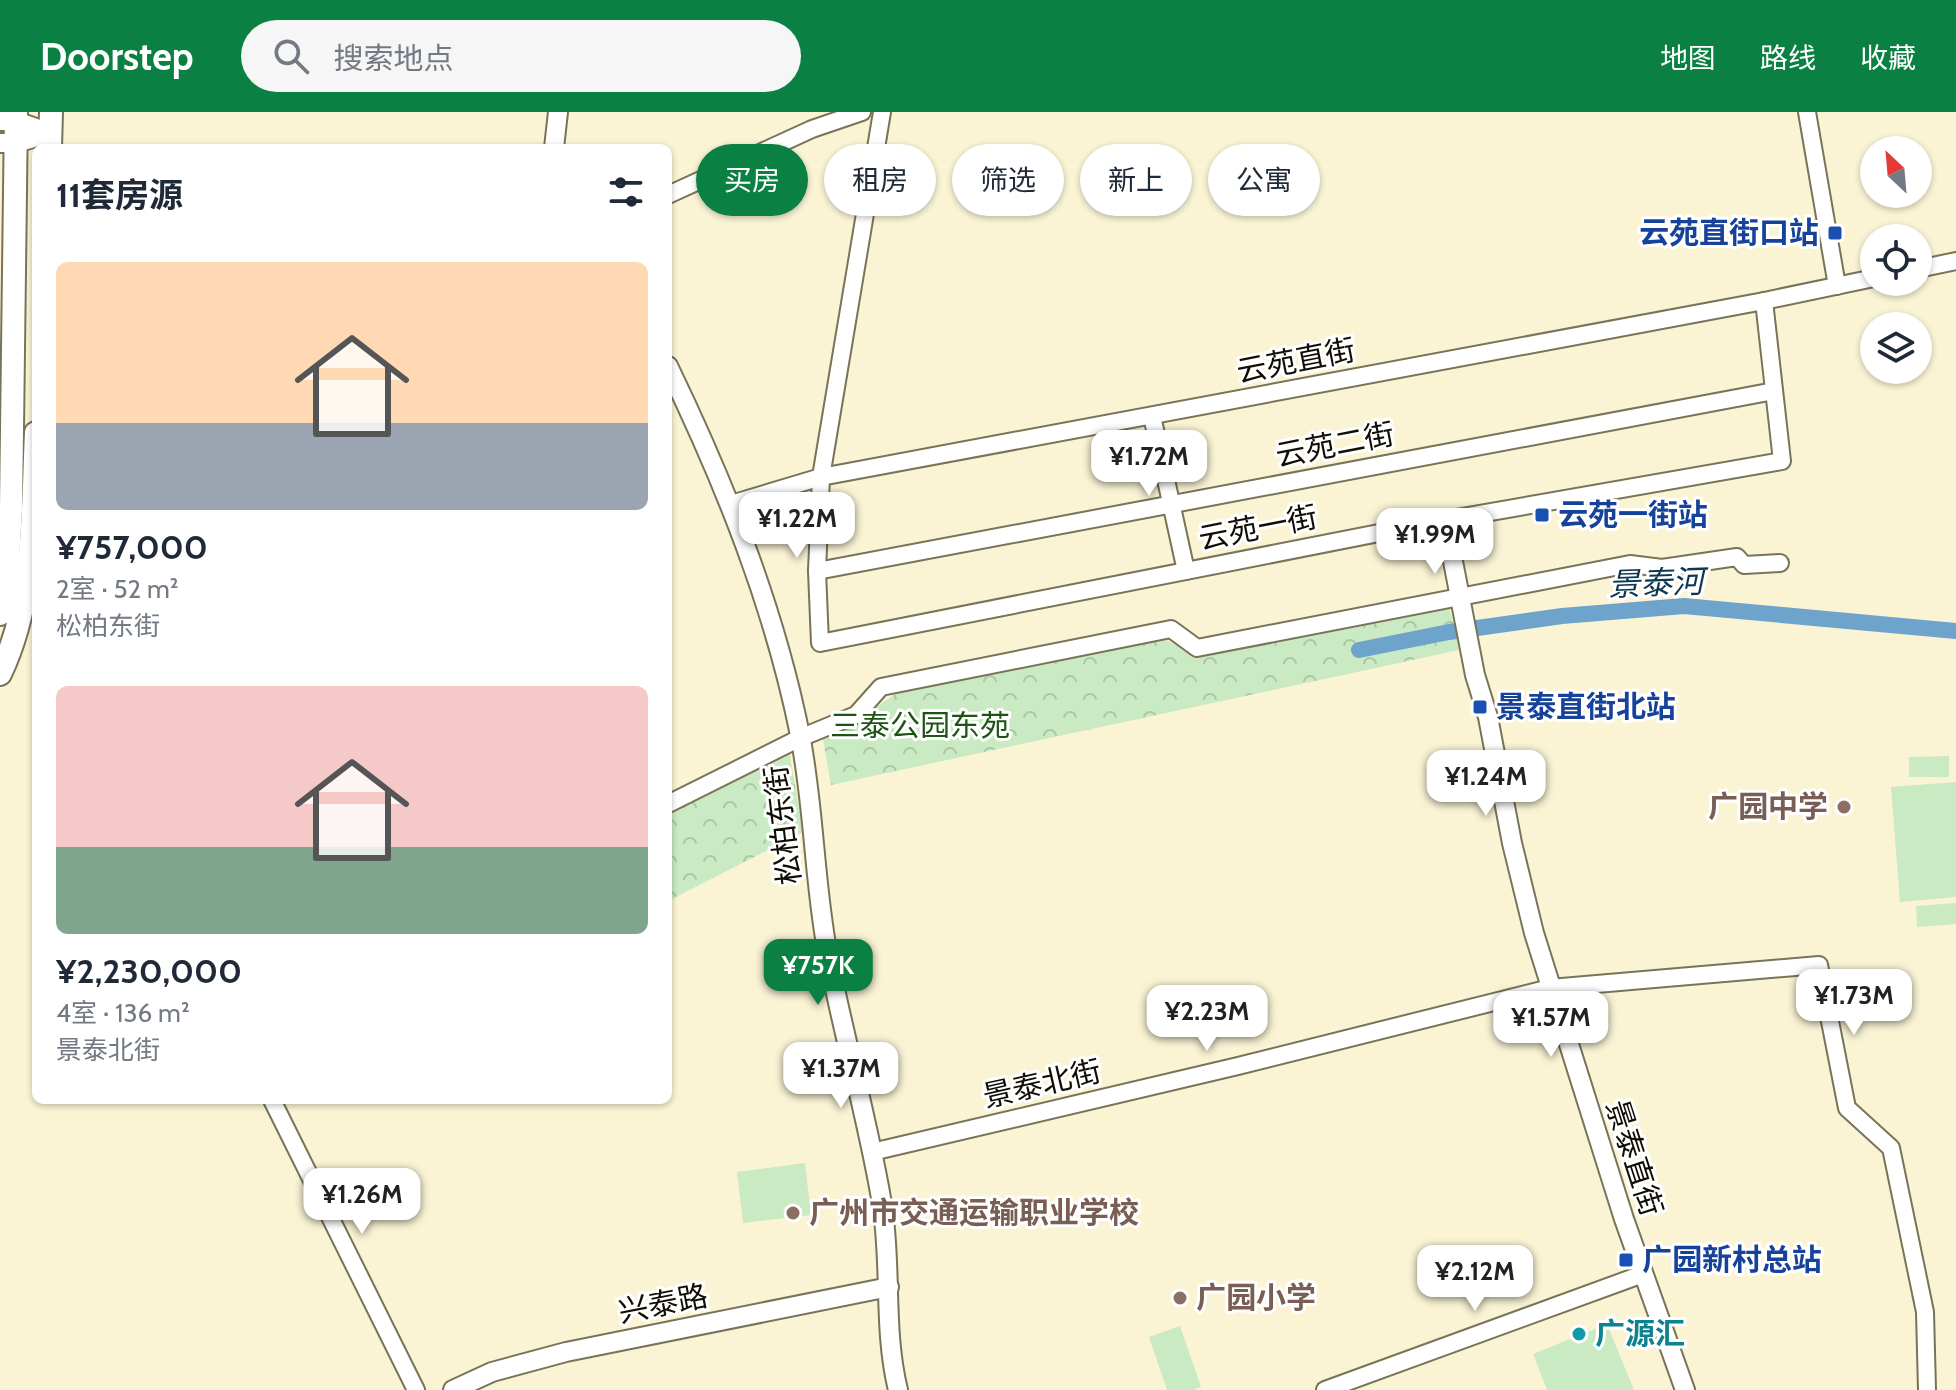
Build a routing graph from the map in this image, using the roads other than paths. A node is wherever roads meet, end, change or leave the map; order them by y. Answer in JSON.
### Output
{"nodes":[{"id":1,"x":558,"y":112,"type":"edge"},
{"id":2,"x":862,"y":112,"type":"edge"},
{"id":3,"x":882,"y":112,"type":"edge"},
{"id":4,"x":1807,"y":112,"type":"edge"},
{"id":5,"x":10,"y":128,"type":"edge"},
{"id":6,"x":50,"y":131,"type":"edge"},
{"id":7,"x":554,"y":144,"type":"edge"},
{"id":8,"x":672,"y":193,"type":"edge"},
{"id":9,"x":0,"y":197,"type":"edge"},
{"id":10,"x":16,"y":223,"type":"junction"},
{"id":11,"x":1956,"y":261,"type":"edge"},
{"id":12,"x":1932,"y":266,"type":"edge"},
{"id":13,"x":1860,"y":281,"type":"edge"},
{"id":14,"x":1837,"y":286,"type":"junction"},
{"id":15,"x":1764,"y":301,"type":"junction"},
{"id":16,"x":672,"y":375,"type":"edge"},
{"id":17,"x":1774,"y":391,"type":"junction"},
{"id":18,"x":1152,"y":416,"type":"junction"},
{"id":19,"x":821,"y":477,"type":"junction"},
{"id":20,"x":32,"y":498,"type":"edge"},
{"id":21,"x":731,"y":504,"type":"junction"},
{"id":22,"x":1171,"y":504,"type":"junction"},
{"id":23,"x":1445,"y":520,"type":"junction"},
{"id":24,"x":1780,"y":563,"type":"dead end"},
{"id":25,"x":817,"y":571,"type":"junction"},
{"id":26,"x":1186,"y":571,"type":"junction"},
{"id":27,"x":1461,"y":596,"type":"junction"},
{"id":28,"x":0,"y":614,"type":"edge"},
{"id":29,"x":0,"y":674,"type":"edge"},
{"id":30,"x":800,"y":738,"type":"junction"},
{"id":31,"x":672,"y":802,"type":"edge"},
{"id":32,"x":1550,"y":988,"type":"junction"},
{"id":33,"x":274,"y":1104,"type":"edge"},
{"id":34,"x":872,"y":1152,"type":"junction"},
{"id":35,"x":1643,"y":1274,"type":"junction"},
{"id":36,"x":889,"y":1287,"type":"junction"},
{"id":37,"x":416,"y":1390,"type":"edge"},
{"id":38,"x":453,"y":1390,"type":"edge"},
{"id":39,"x":898,"y":1390,"type":"edge"},
{"id":40,"x":1325,"y":1390,"type":"edge"},
{"id":41,"x":1685,"y":1390,"type":"edge"},
{"id":42,"x":1927,"y":1390,"type":"edge"}],
"edges":[{"from":1,"to":7,"type":"street"},
{"from":2,"to":8,"type":"street"},
{"from":3,"to":19,"type":"street"},
{"from":4,"to":14,"type":"street"},
{"from":5,"to":6,"type":"street"},
{"from":5,"to":10,"type":"main road"},
{"from":9,"to":10,"type":"main road"},
{"from":10,"to":28,"type":"main road"},
{"from":11,"to":12,"type":"street"},
{"from":13,"to":14,"type":"street","name":"云苑直街"},
{"from":14,"to":15,"type":"street","name":"云苑直街"},
{"from":15,"to":17,"type":"street"},
{"from":15,"to":18,"type":"street","name":"云苑直街"},
{"from":16,"to":21,"type":"street","name":"松柏东街"},
{"from":17,"to":22,"type":"street","name":"云苑二街"},
{"from":17,"to":23,"type":"street","name":"云苑一街"},
{"from":18,"to":19,"type":"street","name":"云苑直街"},
{"from":18,"to":22,"type":"street"},
{"from":19,"to":21,"type":"street","name":"云苑直街"},
{"from":19,"to":25,"type":"street"},
{"from":20,"to":29,"type":"main road"},
{"from":21,"to":30,"type":"street","name":"松柏东街"},
{"from":22,"to":25,"type":"street","name":"云苑二街"},
{"from":22,"to":26,"type":"street"},
{"from":23,"to":26,"type":"street","name":"云苑一街"},
{"from":23,"to":27,"type":"street","name":"景泰直街"},
{"from":24,"to":27,"type":"street"},
{"from":25,"to":26,"type":"street","name":"云苑一街"},
{"from":27,"to":30,"type":"street"},
{"from":27,"to":32,"type":"street","name":"景泰直街"},
{"from":30,"to":31,"type":"street"},
{"from":30,"to":34,"type":"street","name":"松柏东街"},
{"from":32,"to":34,"type":"street","name":"景泰北街"},
{"from":32,"to":35,"type":"street","name":"景泰直街"},
{"from":32,"to":42,"type":"street","name":"景泰北街"},
{"from":33,"to":37,"type":"street"},
{"from":34,"to":36,"type":"street","name":"松柏东街"},
{"from":35,"to":40,"type":"street"},
{"from":35,"to":41,"type":"street","name":"景泰直街"},
{"from":36,"to":38,"type":"street","name":"兴泰路"},
{"from":36,"to":39,"type":"street","name":"松柏东街"}]}
